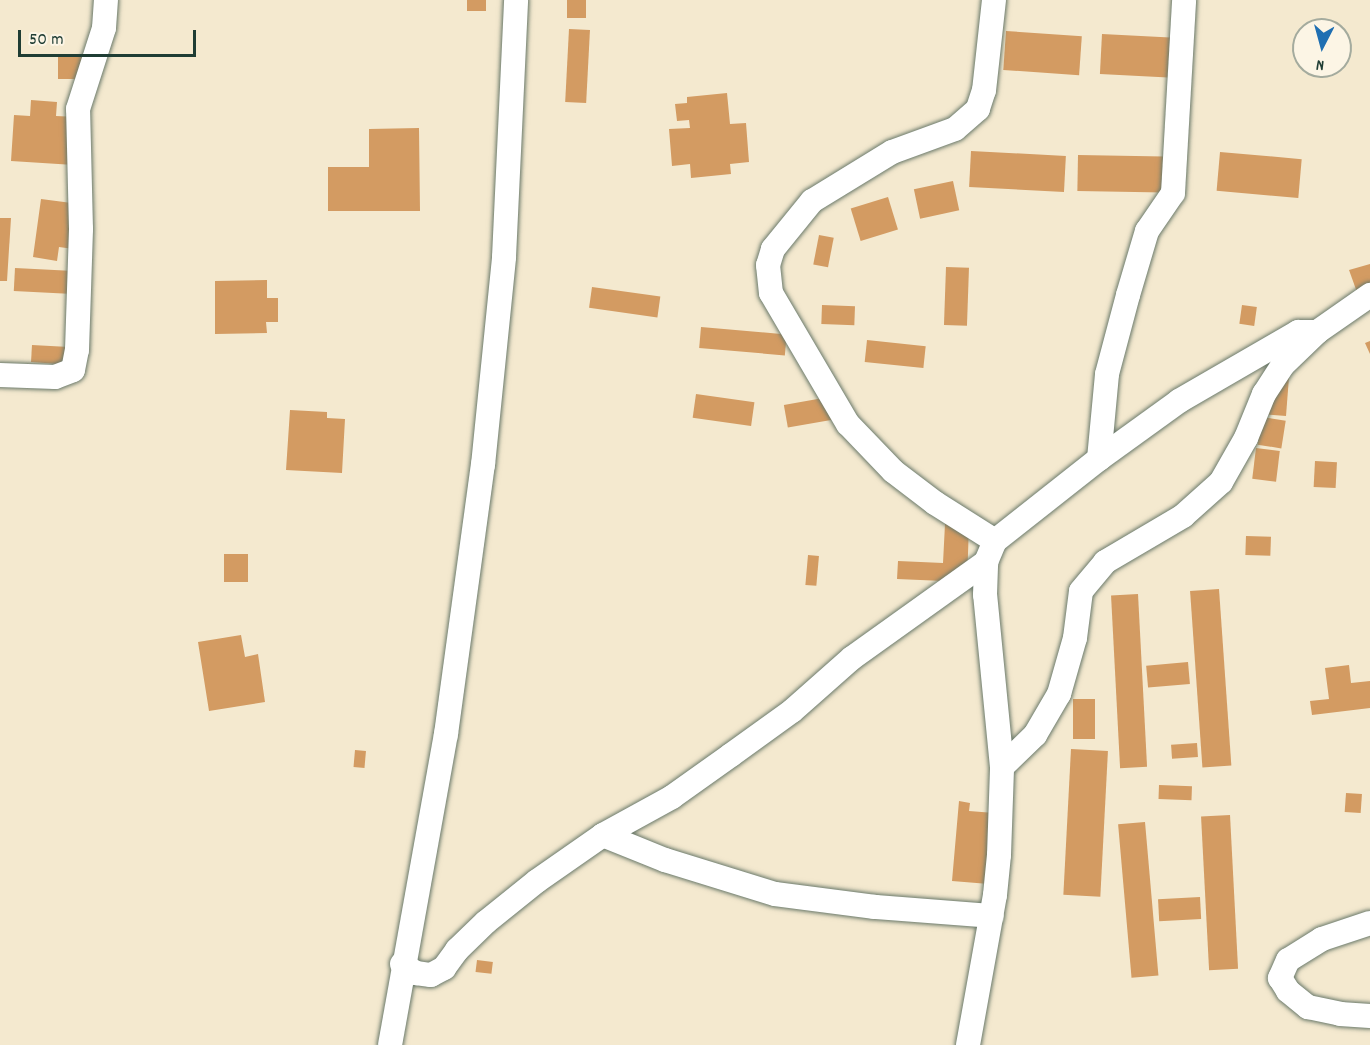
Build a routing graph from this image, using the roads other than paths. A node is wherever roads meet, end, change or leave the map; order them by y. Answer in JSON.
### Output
{"nodes":[{"id":1,"x":106,"y":0,"type":"edge"},
{"id":2,"x":516,"y":0,"type":"edge"},
{"id":3,"x":994,"y":0,"type":"edge"},
{"id":4,"x":1184,"y":0,"type":"edge"},
{"id":5,"x":1370,"y":296,"type":"edge"},
{"id":6,"x":1317,"y":332,"type":"junction"},
{"id":7,"x":0,"y":375,"type":"edge"},
{"id":8,"x":1099,"y":459,"type":"junction"},
{"id":9,"x":990,"y":551,"type":"junction"},
{"id":10,"x":1002,"y":767,"type":"junction"},
{"id":11,"x":603,"y":835,"type":"junction"},
{"id":12,"x":992,"y":916,"type":"junction"},
{"id":13,"x":1370,"y":923,"type":"edge"},
{"id":14,"x":402,"y":964,"type":"junction"},
{"id":15,"x":1370,"y":1016,"type":"edge"},
{"id":16,"x":390,"y":1045,"type":"edge"},
{"id":17,"x":968,"y":1045,"type":"edge"}],
"edges":[{"from":1,"to":7,"type":"street"},
{"from":2,"to":14,"type":"street"},
{"from":3,"to":9,"type":"street"},
{"from":4,"to":8,"type":"street"},
{"from":5,"to":6,"type":"street"},
{"from":6,"to":8,"type":"street"},
{"from":6,"to":10,"type":"street"},
{"from":8,"to":9,"type":"street"},
{"from":9,"to":10,"type":"street"},
{"from":9,"to":11,"type":"street"},
{"from":10,"to":12,"type":"street"},
{"from":11,"to":12,"type":"street"},
{"from":11,"to":14,"type":"street"},
{"from":12,"to":17,"type":"street"},
{"from":13,"to":15,"type":"street"},
{"from":14,"to":16,"type":"street"}]}
